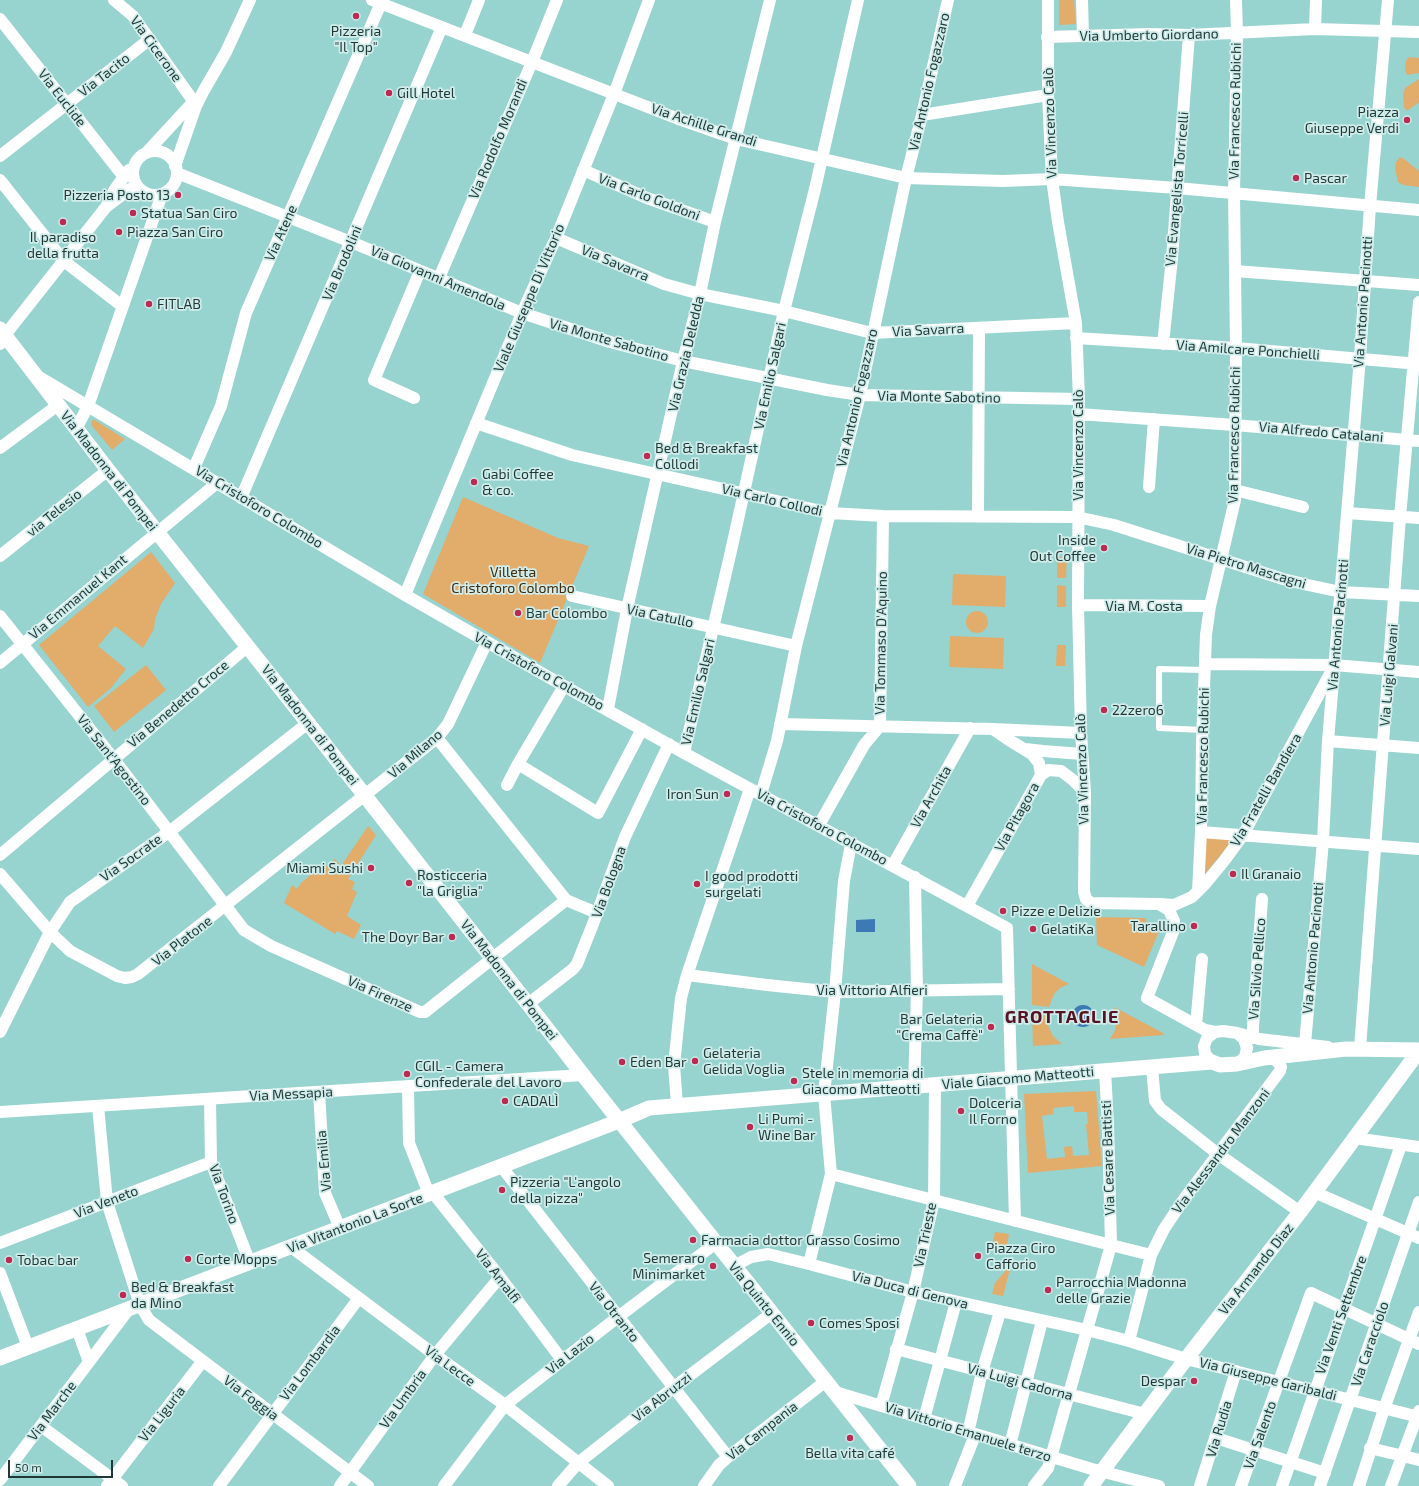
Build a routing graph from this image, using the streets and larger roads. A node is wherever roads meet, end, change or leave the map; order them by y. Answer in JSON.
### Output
{"nodes":[{"id":1,"x":114,"y":0,"type":"edge"},
{"id":2,"x":250,"y":0,"type":"edge"},
{"id":3,"x":479,"y":0,"type":"edge"},
{"id":4,"x":557,"y":0,"type":"edge"},
{"id":5,"x":649,"y":0,"type":"edge"},
{"id":6,"x":770,"y":0,"type":"edge"},
{"id":7,"x":858,"y":0,"type":"edge"},
{"id":8,"x":948,"y":0,"type":"edge"},
{"id":9,"x":1048,"y":0,"type":"edge"},
{"id":10,"x":1082,"y":0,"type":"edge"},
{"id":11,"x":1236,"y":0,"type":"edge"},
{"id":12,"x":1316,"y":0,"type":"edge"},
{"id":13,"x":1388,"y":0,"type":"edge"},
{"id":14,"x":377,"y":2,"type":"edge"},
{"id":15,"x":399,"y":5,"type":"edge"},
{"id":16,"x":0,"y":18,"type":"edge"},
{"id":17,"x":442,"y":27,"type":"junction"},
{"id":18,"x":1315,"y":29,"type":"junction"},
{"id":19,"x":1384,"y":30,"type":"junction"},
{"id":20,"x":1419,"y":32,"type":"edge"},
{"id":21,"x":1237,"y":33,"type":"junction"},
{"id":22,"x":1189,"y":35,"type":"junction"},
{"id":23,"x":465,"y":36,"type":"junction"},
{"id":24,"x":1083,"y":36,"type":"junction"},
{"id":25,"x":1047,"y":37,"type":"junction"},
{"id":26,"x":150,"y":39,"type":"junction"},
{"id":27,"x":532,"y":62,"type":"junction"},
{"id":28,"x":203,"y":92,"type":"junction"},
{"id":29,"x":614,"y":94,"type":"junction"},
{"id":30,"x":1048,"y":95,"type":"junction"},
{"id":31,"x":194,"y":102,"type":"junction"},
{"id":32,"x":67,"y":104,"type":"junction"},
{"id":33,"x":922,"y":115,"type":"junction"},
{"id":34,"x":736,"y":138,"type":"junction"},
{"id":35,"x":143,"y":155,"type":"junction"},
{"id":36,"x":0,"y":156,"type":"edge"},
{"id":37,"x":822,"y":159,"type":"junction"},
{"id":38,"x":176,"y":169,"type":"junction"},
{"id":39,"x":584,"y":170,"type":"junction"},
{"id":40,"x":124,"y":177,"type":"junction"},
{"id":41,"x":906,"y":178,"type":"junction"},
{"id":42,"x":1052,"y":179,"type":"junction"},
{"id":43,"x":0,"y":180,"type":"edge"},
{"id":44,"x":1177,"y":188,"type":"junction"},
{"id":45,"x":140,"y":190,"type":"junction"},
{"id":46,"x":1234,"y":193,"type":"junction"},
{"id":47,"x":162,"y":194,"type":"junction"},
{"id":48,"x":1370,"y":206,"type":"junction"},
{"id":49,"x":106,"y":207,"type":"junction"},
{"id":50,"x":1419,"y":210,"type":"edge"},
{"id":51,"x":288,"y":216,"type":"junction"},
{"id":52,"x":716,"y":222,"type":"junction"},
{"id":53,"x":556,"y":238,"type":"junction"},
{"id":54,"x":350,"y":242,"type":"junction"},
{"id":55,"x":64,"y":261,"type":"junction"},
{"id":56,"x":420,"y":271,"type":"junction"},
{"id":57,"x":1235,"y":271,"type":"junction"},
{"id":58,"x":439,"y":278,"type":"junction"},
{"id":59,"x":1365,"y":281,"type":"junction"},
{"id":60,"x":1419,"y":285,"type":"edge"},
{"id":61,"x":700,"y":294,"type":"junction"},
{"id":62,"x":1419,"y":302,"type":"edge"},
{"id":63,"x":122,"y":306,"type":"junction"},
{"id":64,"x":784,"y":311,"type":"junction"},
{"id":65,"x":522,"y":313,"type":"junction"},
{"id":66,"x":1076,"y":323,"type":"junction"},
{"id":67,"x":979,"y":328,"type":"junction"},
{"id":68,"x":872,"y":332,"type":"junction"},
{"id":69,"x":2,"y":336,"type":"edge"},
{"id":70,"x":1076,"y":338,"type":"junction"},
{"id":71,"x":1163,"y":344,"type":"junction"},
{"id":72,"x":1236,"y":348,"type":"junction"},
{"id":73,"x":1360,"y":358,"type":"junction"},
{"id":74,"x":684,"y":361,"type":"junction"},
{"id":75,"x":1416,"y":363,"type":"edge"},
{"id":76,"x":34,"y":374,"type":"junction"},
{"id":77,"x":770,"y":378,"type":"junction"},
{"id":78,"x":860,"y":395,"type":"junction"},
{"id":79,"x":414,"y":398,"type":"dead end"},
{"id":80,"x":979,"y":398,"type":"junction"},
{"id":81,"x":1079,"y":399,"type":"junction"},
{"id":82,"x":83,"y":403,"type":"junction"},
{"id":83,"x":60,"y":407,"type":"junction"},
{"id":84,"x":1078,"y":414,"type":"junction"},
{"id":85,"x":1154,"y":419,"type":"junction"},
{"id":86,"x":476,"y":423,"type":"junction"},
{"id":87,"x":1235,"y":425,"type":"junction"},
{"id":88,"x":76,"y":429,"type":"junction"},
{"id":89,"x":1353,"y":435,"type":"junction"},
{"id":90,"x":1413,"y":440,"type":"edge"},
{"id":91,"x":0,"y":448,"type":"edge"},
{"id":92,"x":194,"y":468,"type":"junction"},
{"id":93,"x":108,"y":470,"type":"junction"},
{"id":94,"x":659,"y":475,"type":"junction"},
{"id":95,"x":217,"y":483,"type":"junction"},
{"id":96,"x":1149,"y":487,"type":"dead end"},
{"id":97,"x":1235,"y":490,"type":"junction"},
{"id":98,"x":743,"y":493,"type":"junction"},
{"id":99,"x":241,"y":498,"type":"junction"},
{"id":100,"x":1304,"y":507,"type":"dead end"},
{"id":101,"x":830,"y":513,"type":"junction"},
{"id":102,"x":1348,"y":513,"type":"junction"},
{"id":103,"x":978,"y":515,"type":"junction"},
{"id":104,"x":883,"y":516,"type":"junction"},
{"id":105,"x":1077,"y":517,"type":"junction"},
{"id":106,"x":1400,"y":517,"type":"junction"},
{"id":107,"x":1419,"y":518,"type":"edge"},
{"id":108,"x":157,"y":532,"type":"junction"},
{"id":109,"x":0,"y":556,"type":"edge"},
{"id":110,"x":1221,"y":559,"type":"junction"},
{"id":111,"x":1341,"y":592,"type":"junction"},
{"id":112,"x":405,"y":595,"type":"junction"},
{"id":113,"x":1395,"y":595,"type":"junction"},
{"id":114,"x":572,"y":596,"type":"dead end"},
{"id":115,"x":1419,"y":596,"type":"edge"},
{"id":116,"x":1078,"y":605,"type":"junction"},
{"id":117,"x":1210,"y":606,"type":"junction"},
{"id":118,"x":628,"y":609,"type":"junction"},
{"id":119,"x":0,"y":616,"type":"edge"},
{"id":120,"x":713,"y":628,"type":"junction"},
{"id":121,"x":487,"y":642,"type":"junction"},
{"id":122,"x":23,"y":643,"type":"junction"},
{"id":123,"x":796,"y":646,"type":"junction"},
{"id":124,"x":247,"y":647,"type":"junction"},
{"id":125,"x":0,"y":663,"type":"edge"},
{"id":126,"x":1334,"y":665,"type":"junction"},
{"id":127,"x":1205,"y":667,"type":"junction"},
{"id":128,"x":1389,"y":669,"type":"junction"},
{"id":129,"x":1419,"y":672,"type":"edge"},
{"id":130,"x":564,"y":686,"type":"junction"},
{"id":131,"x":608,"y":709,"type":"junction"},
{"id":132,"x":308,"y":722,"type":"junction"},
{"id":133,"x":780,"y":724,"type":"junction"},
{"id":134,"x":880,"y":726,"type":"junction"},
{"id":135,"x":970,"y":728,"type":"junction"},
{"id":136,"x":642,"y":729,"type":"junction"},
{"id":137,"x":993,"y":729,"type":"junction"},
{"id":138,"x":1081,"y":732,"type":"junction"},
{"id":139,"x":437,"y":738,"type":"junction"},
{"id":140,"x":1328,"y":741,"type":"junction"},
{"id":141,"x":669,"y":744,"type":"junction"},
{"id":142,"x":1383,"y":745,"type":"junction"},
{"id":143,"x":1024,"y":748,"type":"junction"},
{"id":144,"x":1419,"y":748,"type":"edge"},
{"id":145,"x":684,"y":753,"type":"junction"},
{"id":146,"x":1082,"y":754,"type":"junction"},
{"id":147,"x":113,"y":758,"type":"junction"},
{"id":148,"x":518,"y":764,"type":"junction"},
{"id":149,"x":1041,"y":775,"type":"junction"},
{"id":150,"x":507,"y":785,"type":"dead end"},
{"id":151,"x":756,"y":792,"type":"junction"},
{"id":152,"x":1085,"y":792,"type":"junction"},
{"id":153,"x":365,"y":795,"type":"junction"},
{"id":154,"x":819,"y":825,"type":"junction"},
{"id":155,"x":169,"y":832,"type":"junction"},
{"id":156,"x":1201,"y":832,"type":"junction"},
{"id":157,"x":1243,"y":834,"type":"junction"},
{"id":158,"x":1323,"y":841,"type":"junction"},
{"id":159,"x":852,"y":844,"type":"junction"},
{"id":160,"x":1375,"y":845,"type":"junction"},
{"id":161,"x":1419,"y":849,"type":"edge"},
{"id":162,"x":0,"y":855,"type":"edge"},
{"id":163,"x":893,"y":865,"type":"junction"},
{"id":164,"x":0,"y":874,"type":"edge"},
{"id":165,"x":915,"y":877,"type":"junction"},
{"id":166,"x":1198,"y":891,"type":"junction"},
{"id":167,"x":1084,"y":892,"type":"joint"},
{"id":168,"x":1262,"y":899,"type":"dead end"},
{"id":169,"x":566,"y":900,"type":"junction"},
{"id":170,"x":1159,"y":904,"type":"junction"},
{"id":171,"x":226,"y":906,"type":"junction"},
{"id":172,"x":968,"y":906,"type":"junction"},
{"id":173,"x":597,"y":913,"type":"junction"},
{"id":174,"x":50,"y":932,"type":"junction"},
{"id":175,"x":492,"y":958,"type":"junction"},
{"id":176,"x":1202,"y":959,"type":"dead end"},
{"id":177,"x":687,"y":974,"type":"junction"},
{"id":178,"x":1009,"y":989,"type":"junction"},
{"id":179,"x":917,"y":990,"type":"junction"},
{"id":180,"x":835,"y":992,"type":"junction"},
{"id":181,"x":528,"y":1004,"type":"junction"},
{"id":182,"x":1196,"y":1025,"type":"junction"},
{"id":183,"x":0,"y":1032,"type":"edge"},
{"id":184,"x":1215,"y":1032,"type":"junction"},
{"id":185,"x":1237,"y":1033,"type":"junction"},
{"id":186,"x":1253,"y":1038,"type":"junction"},
{"id":187,"x":1305,"y":1044,"type":"junction"},
{"id":188,"x":1353,"y":1048,"type":"junction"},
{"id":189,"x":1419,"y":1050,"type":"edge"},
{"id":190,"x":1264,"y":1058,"type":"junction"},
{"id":191,"x":1212,"y":1062,"type":"junction"},
{"id":192,"x":1237,"y":1064,"type":"junction"},
{"id":193,"x":1152,"y":1067,"type":"junction"},
{"id":194,"x":1105,"y":1071,"type":"junction"},
{"id":195,"x":583,"y":1076,"type":"junction"},
{"id":196,"x":1012,"y":1078,"type":"junction"},
{"id":197,"x":935,"y":1084,"type":"junction"},
{"id":198,"x":914,"y":1086,"type":"junction"},
{"id":199,"x":408,"y":1087,"type":"junction"},
{"id":200,"x":319,"y":1092,"type":"junction"},
{"id":201,"x":824,"y":1094,"type":"junction"},
{"id":202,"x":210,"y":1099,"type":"junction"},
{"id":203,"x":677,"y":1105,"type":"junction"},
{"id":204,"x":98,"y":1106,"type":"junction"},
{"id":205,"x":0,"y":1112,"type":"edge"},
{"id":206,"x":619,"y":1121,"type":"junction"},
{"id":207,"x":1354,"y":1138,"type":"junction"},
{"id":208,"x":1401,"y":1145,"type":"junction"},
{"id":209,"x":1419,"y":1147,"type":"edge"},
{"id":210,"x":1218,"y":1154,"type":"junction"},
{"id":211,"x":211,"y":1162,"type":"junction"},
{"id":212,"x":501,"y":1166,"type":"junction"},
{"id":213,"x":831,"y":1174,"type":"junction"},
{"id":214,"x":1314,"y":1192,"type":"junction"},
{"id":215,"x":431,"y":1193,"type":"junction"},
{"id":216,"x":934,"y":1200,"type":"junction"},
{"id":217,"x":107,"y":1202,"type":"junction"},
{"id":218,"x":1419,"y":1202,"type":"edge"},
{"id":219,"x":1300,"y":1212,"type":"junction"},
{"id":220,"x":1376,"y":1220,"type":"junction"},
{"id":221,"x":1015,"y":1221,"type":"junction"},
{"id":222,"x":340,"y":1228,"type":"junction"},
{"id":223,"x":1414,"y":1235,"type":"edge"},
{"id":224,"x":0,"y":1243,"type":"edge"},
{"id":225,"x":716,"y":1243,"type":"junction"},
{"id":226,"x":1111,"y":1245,"type":"junction"},
{"id":227,"x":291,"y":1247,"type":"junction"},
{"id":228,"x":1151,"y":1255,"type":"junction"},
{"id":229,"x":250,"y":1263,"type":"junction"},
{"id":230,"x":809,"y":1264,"type":"junction"},
{"id":231,"x":734,"y":1266,"type":"junction"},
{"id":232,"x":0,"y":1274,"type":"edge"},
{"id":233,"x":500,"y":1277,"type":"junction"},
{"id":234,"x":913,"y":1292,"type":"junction"},
{"id":235,"x":359,"y":1298,"type":"junction"},
{"id":236,"x":956,"y":1302,"type":"junction"},
{"id":237,"x":135,"y":1307,"type":"junction"},
{"id":238,"x":1343,"y":1308,"type":"junction"},
{"id":239,"x":1000,"y":1312,"type":"junction"},
{"id":240,"x":1419,"y":1312,"type":"edge"},
{"id":241,"x":772,"y":1314,"type":"junction"},
{"id":242,"x":618,"y":1317,"type":"junction"},
{"id":243,"x":1042,"y":1321,"type":"junction"},
{"id":244,"x":1377,"y":1324,"type":"junction"},
{"id":245,"x":76,"y":1329,"type":"junction"},
{"id":246,"x":1087,"y":1330,"type":"junction"},
{"id":247,"x":1129,"y":1341,"type":"junction"},
{"id":248,"x":1414,"y":1342,"type":"edge"},
{"id":249,"x":28,"y":1348,"type":"junction"},
{"id":250,"x":896,"y":1349,"type":"junction"},
{"id":251,"x":435,"y":1355,"type":"junction"},
{"id":252,"x":0,"y":1358,"type":"edge"},
{"id":253,"x":1186,"y":1359,"type":"junction"},
{"id":254,"x":562,"y":1360,"type":"junction"},
{"id":255,"x":940,"y":1361,"type":"junction"},
{"id":256,"x":89,"y":1362,"type":"junction"},
{"id":257,"x":202,"y":1362,"type":"junction"},
{"id":258,"x":1236,"y":1371,"type":"junction"},
{"id":259,"x":982,"y":1372,"type":"junction"},
{"id":260,"x":1025,"y":1383,"type":"junction"},
{"id":261,"x":1278,"y":1383,"type":"junction"},
{"id":262,"x":830,"y":1387,"type":"junction"},
{"id":263,"x":673,"y":1388,"type":"junction"},
{"id":264,"x":1314,"y":1391,"type":"junction"},
{"id":265,"x":1068,"y":1394,"type":"junction"},
{"id":266,"x":1350,"y":1400,"type":"junction"},
{"id":267,"x":506,"y":1406,"type":"junction"},
{"id":268,"x":881,"y":1406,"type":"junction"},
{"id":269,"x":1384,"y":1409,"type":"junction"},
{"id":270,"x":272,"y":1414,"type":"junction"},
{"id":271,"x":1145,"y":1414,"type":"junction"},
{"id":272,"x":1418,"y":1415,"type":"edge"},
{"id":273,"x":924,"y":1419,"type":"junction"},
{"id":274,"x":41,"y":1426,"type":"junction"},
{"id":275,"x":972,"y":1434,"type":"junction"},
{"id":276,"x":1216,"y":1438,"type":"junction"},
{"id":277,"x":1010,"y":1444,"type":"junction"},
{"id":278,"x":1370,"y":1448,"type":"junction"},
{"id":279,"x":1254,"y":1451,"type":"junction"},
{"id":280,"x":1404,"y":1456,"type":"junction"},
{"id":281,"x":728,"y":1457,"type":"junction"},
{"id":282,"x":1052,"y":1457,"type":"junction"},
{"id":283,"x":1419,"y":1460,"type":"edge"},
{"id":284,"x":1291,"y":1462,"type":"junction"},
{"id":285,"x":578,"y":1463,"type":"junction"},
{"id":286,"x":350,"y":1472,"type":"junction"},
{"id":287,"x":1102,"y":1472,"type":"junction"},
{"id":288,"x":1325,"y":1473,"type":"junction"},
{"id":289,"x":0,"y":1480,"type":"edge"},
{"id":290,"x":109,"y":1482,"type":"edge"},
{"id":291,"x":957,"y":1482,"type":"edge"},
{"id":292,"x":1363,"y":1485,"type":"edge"},
{"id":293,"x":122,"y":1486,"type":"edge"},
{"id":294,"x":218,"y":1486,"type":"edge"},
{"id":295,"x":340,"y":1486,"type":"edge"},
{"id":296,"x":368,"y":1486,"type":"edge"},
{"id":297,"x":444,"y":1486,"type":"edge"},
{"id":298,"x":558,"y":1486,"type":"edge"},
{"id":299,"x":608,"y":1486,"type":"edge"},
{"id":300,"x":704,"y":1486,"type":"edge"},
{"id":301,"x":909,"y":1486,"type":"edge"},
{"id":302,"x":969,"y":1486,"type":"edge"},
{"id":303,"x":1034,"y":1486,"type":"edge"},
{"id":304,"x":1091,"y":1486,"type":"edge"},
{"id":305,"x":1159,"y":1486,"type":"edge"},
{"id":306,"x":1200,"y":1486,"type":"edge"},
{"id":307,"x":1241,"y":1486,"type":"edge"},
{"id":308,"x":1282,"y":1486,"type":"edge"},
{"id":309,"x":1320,"y":1486,"type":"edge"},
{"id":310,"x":1391,"y":1486,"type":"edge"}],
"edges":[{"from":1,"to":26,"type":"street","name":"Via Cicerone"},
{"from":2,"to":28,"type":"street"},
{"from":3,"to":23,"type":"street"},
{"from":4,"to":27,"type":"street","name":"Via Rodolfo Morandi"},
{"from":5,"to":29,"type":"street","name":"Viale Giuseppe Di Vittorio"},
{"from":6,"to":34,"type":"street","name":"Via Grazia Deledda"},
{"from":7,"to":37,"type":"street","name":"Via Emilio Salgari"},
{"from":8,"to":33,"type":"street","name":"Via Antonio Fogazzaro"},
{"from":9,"to":25,"type":"street","name":"Via Vincenzo Calò"},
{"from":10,"to":24,"type":"street"},
{"from":11,"to":21,"type":"street","name":"Via Francesco Rubichi"},
{"from":12,"to":18,"type":"street"},
{"from":13,"to":19,"type":"street"},
{"from":14,"to":15,"type":"street","name":"Via Achille Grandi"},
{"from":14,"to":51,"type":"street","name":"Via Atene"},
{"from":15,"to":17,"type":"street","name":"Via Achille Grandi"},
{"from":16,"to":32,"type":"street","name":"Via Euclide"},
{"from":17,"to":23,"type":"street","name":"Via Achille Grandi"},
{"from":17,"to":54,"type":"street","name":"Via Brodolini"},
{"from":18,"to":19,"type":"street","name":"Via Umberto Giordano"},
{"from":18,"to":21,"type":"street","name":"Via Umberto Giordano"},
{"from":19,"to":20,"type":"street","name":"Via Umberto Giordano"},
{"from":19,"to":48,"type":"street","name":"Via Antonio Pacinotti"},
{"from":21,"to":22,"type":"street","name":"Via Umberto Giordano"},
{"from":21,"to":46,"type":"street","name":"Via Francesco Rubichi"},
{"from":22,"to":24,"type":"street","name":"Via Umberto Giordano"},
{"from":22,"to":44,"type":"street","name":"Via Evangelista Torricelli"},
{"from":23,"to":27,"type":"street","name":"Via Achille Grandi"},
{"from":24,"to":25,"type":"street","name":"Via Umberto Giordano"},
{"from":25,"to":30,"type":"street","name":"Via Vincenzo Calò"},
{"from":26,"to":31,"type":"street","name":"Via Cicerone"},
{"from":26,"to":32,"type":"street","name":"Via Tacito"},
{"from":27,"to":29,"type":"street","name":"Via Achille Grandi"},
{"from":27,"to":58,"type":"street","name":"Via Rodolfo Morandi"},
{"from":28,"to":31,"type":"street"},
{"from":28,"to":38,"type":"street"},
{"from":29,"to":34,"type":"street","name":"Via Achille Grandi"},
{"from":29,"to":39,"type":"street","name":"Viale Giuseppe Di Vittorio"},
{"from":30,"to":33,"type":"street"},
{"from":30,"to":42,"type":"street","name":"Via Vincenzo Calò"},
{"from":31,"to":35,"type":"street"},
{"from":32,"to":36,"type":"street","name":"Via Tacito"},
{"from":32,"to":40,"type":"street","name":"Via Euclide"},
{"from":33,"to":41,"type":"street","name":"Via Antonio Fogazzaro"},
{"from":34,"to":37,"type":"street","name":"Via Achille Grandi"},
{"from":34,"to":52,"type":"street","name":"Via Grazia Deledda"},
{"from":35,"to":38,"type":"street"},
{"from":35,"to":40,"type":"street"},
{"from":35,"to":45,"type":"street"},
{"from":37,"to":41,"type":"street","name":"Via Achille Grandi"},
{"from":37,"to":64,"type":"street","name":"Via Emilio Salgari"},
{"from":38,"to":47,"type":"street"},
{"from":38,"to":51,"type":"street","name":"Via Giovanni Amendola"},
{"from":39,"to":52,"type":"street","name":"Via Carlo Goldoni"},
{"from":39,"to":53,"type":"street","name":"Viale Giuseppe Di Vittorio"},
{"from":40,"to":49,"type":"street"},
{"from":41,"to":42,"type":"street","name":"Via Achille Grandi"},
{"from":41,"to":68,"type":"street","name":"Via Antonio Fogazzaro"},
{"from":42,"to":44,"type":"street","name":"Via Achille Grandi"},
{"from":42,"to":66,"type":"street","name":"Via Vincenzo Calò"},
{"from":43,"to":55,"type":"street"},
{"from":44,"to":46,"type":"street","name":"Via Achille Grandi"},
{"from":44,"to":71,"type":"street","name":"Via Evangelista Torricelli"},
{"from":45,"to":47,"type":"street"},
{"from":45,"to":49,"type":"street"},
{"from":46,"to":48,"type":"street","name":"Via Achille Grandi"},
{"from":46,"to":57,"type":"street","name":"Via Francesco Rubichi"},
{"from":47,"to":63,"type":"street"},
{"from":48,"to":50,"type":"street","name":"Via Achille Grandi"},
{"from":48,"to":59,"type":"street","name":"Via Antonio Pacinotti"},
{"from":49,"to":55,"type":"street"},
{"from":51,"to":54,"type":"street","name":"Via Giovanni Amendola"},
{"from":51,"to":92,"type":"street","name":"Via Atene"},
{"from":52,"to":61,"type":"street","name":"Via Grazia Deledda"},
{"from":53,"to":61,"type":"street","name":"Via Savarra"},
{"from":53,"to":65,"type":"street","name":"Viale Giuseppe Di Vittorio"},
{"from":54,"to":56,"type":"street","name":"Via Giovanni Amendola"},
{"from":54,"to":99,"type":"street","name":"Via Brodolini"},
{"from":55,"to":63,"type":"street"},
{"from":55,"to":69,"type":"street"},
{"from":56,"to":58,"type":"street","name":"Via Giovanni Amendola"},
{"from":56,"to":79,"type":"street"},
{"from":57,"to":59,"type":"street"},
{"from":57,"to":72,"type":"street","name":"Via Francesco Rubichi"},
{"from":58,"to":65,"type":"street","name":"Via Giovanni Amendola"},
{"from":59,"to":60,"type":"street"},
{"from":59,"to":73,"type":"street","name":"Via Antonio Pacinotti"},
{"from":61,"to":64,"type":"street","name":"Via Savarra"},
{"from":61,"to":74,"type":"street","name":"Via Grazia Deledda"},
{"from":62,"to":75,"type":"street","name":"Via Luigi Galvani"},
{"from":63,"to":82,"type":"street"},
{"from":64,"to":68,"type":"street","name":"Via Savarra"},
{"from":64,"to":77,"type":"street","name":"Via Emilio Salgari"},
{"from":65,"to":74,"type":"street","name":"Via Monte Sabotino"},
{"from":65,"to":86,"type":"street","name":"Viale Giuseppe Di Vittorio"},
{"from":66,"to":67,"type":"street","name":"Via Savarra"},
{"from":66,"to":70,"type":"street","name":"Via Vincenzo Calò"},
{"from":67,"to":68,"type":"street","name":"Via Savarra"},
{"from":67,"to":80,"type":"street"},
{"from":68,"to":78,"type":"street","name":"Via Antonio Fogazzaro"},
{"from":69,"to":76,"type":"street","name":"Via Madonna di Pompei"},
{"from":70,"to":71,"type":"street","name":"Via Amilcare Ponchielli"},
{"from":70,"to":81,"type":"street","name":"Via Vincenzo Calò"},
{"from":71,"to":72,"type":"street","name":"Via Amilcare Ponchielli"},
{"from":72,"to":73,"type":"street","name":"Via Amilcare Ponchielli"},
{"from":72,"to":87,"type":"street","name":"Via Francesco Rubichi"},
{"from":73,"to":75,"type":"street","name":"Via Amilcare Ponchielli"},
{"from":73,"to":89,"type":"street","name":"Via Antonio Pacinotti"},
{"from":74,"to":77,"type":"street","name":"Via Monte Sabotino"},
{"from":74,"to":94,"type":"street","name":"Via Grazia Deledda"},
{"from":75,"to":90,"type":"street","name":"Via Luigi Galvani"},
{"from":76,"to":82,"type":"street","name":"Via Cristoforo Colombo"},
{"from":76,"to":83,"type":"street","name":"Via Madonna di Pompei"},
{"from":77,"to":78,"type":"street","name":"Via Monte Sabotino"},
{"from":77,"to":98,"type":"street","name":"Via Emilio Salgari"},
{"from":78,"to":80,"type":"street","name":"Via Monte Sabotino"},
{"from":78,"to":101,"type":"street","name":"Via Antonio Fogazzaro"},
{"from":80,"to":81,"type":"street","name":"Via Monte Sabotino"},
{"from":80,"to":103,"type":"street"},
{"from":81,"to":84,"type":"street","name":"Via Vincenzo Calò"},
{"from":82,"to":83,"type":"street"},
{"from":82,"to":88,"type":"street"},
{"from":82,"to":92,"type":"street","name":"Via Cristoforo Colombo"},
{"from":83,"to":88,"type":"street","name":"Via Madonna di Pompei"},
{"from":83,"to":91,"type":"street"},
{"from":84,"to":85,"type":"street","name":"Via Alfredo Catalani"},
{"from":84,"to":105,"type":"street","name":"Via Vincenzo Calò"},
{"from":85,"to":87,"type":"street","name":"Via Alfredo Catalani"},
{"from":85,"to":96,"type":"street"},
{"from":86,"to":94,"type":"street","name":"Via Carlo Collodi"},
{"from":86,"to":112,"type":"street","name":"Viale Giuseppe Di Vittorio"},
{"from":87,"to":89,"type":"street","name":"Via Alfredo Catalani"},
{"from":87,"to":97,"type":"street","name":"Via Francesco Rubichi"},
{"from":88,"to":93,"type":"street","name":"Via Madonna di Pompei"},
{"from":89,"to":90,"type":"street","name":"Via Alfredo Catalani"},
{"from":89,"to":102,"type":"street","name":"Via Antonio Pacinotti"},
{"from":90,"to":106,"type":"street","name":"Via Luigi Galvani"},
{"from":92,"to":95,"type":"street","name":"Via Cristoforo Colombo"},
{"from":93,"to":108,"type":"street","name":"Via Madonna di Pompei"},
{"from":93,"to":109,"type":"street","name":"via Telesio"},
{"from":94,"to":98,"type":"street","name":"Via Carlo Collodi"},
{"from":94,"to":118,"type":"street","name":"Via Grazia Deledda"},
{"from":95,"to":99,"type":"street","name":"Via Cristoforo Colombo"},
{"from":95,"to":108,"type":"street","name":"Via Emmanuel Kant"},
{"from":97,"to":100,"type":"street"},
{"from":97,"to":110,"type":"street","name":"Via Francesco Rubichi"},
{"from":98,"to":101,"type":"street","name":"Via Carlo Collodi"},
{"from":98,"to":120,"type":"street","name":"Via Emilio Salgari"},
{"from":99,"to":112,"type":"street","name":"Via Cristoforo Colombo"},
{"from":101,"to":104,"type":"street","name":"Via Carlo Collodi"},
{"from":101,"to":123,"type":"street","name":"Via Antonio Fogazzaro"},
{"from":102,"to":106,"type":"street"},
{"from":102,"to":111,"type":"street","name":"Via Antonio Pacinotti"},
{"from":103,"to":104,"type":"street","name":"Via Carlo Collodi"},
{"from":103,"to":105,"type":"street","name":"Via Carlo Collodi"},
{"from":104,"to":134,"type":"street","name":"Via Tommaso D'Aquino"},
{"from":105,"to":110,"type":"street","name":"Via Pietro Mascagni"},
{"from":105,"to":116,"type":"street","name":"Via Vincenzo Calò"},
{"from":106,"to":107,"type":"street"},
{"from":106,"to":113,"type":"street","name":"Via Luigi Galvani"},
{"from":108,"to":122,"type":"street","name":"Via Emmanuel Kant"},
{"from":108,"to":124,"type":"street","name":"Via Madonna di Pompei"},
{"from":110,"to":111,"type":"street","name":"Via Pietro Mascagni"},
{"from":110,"to":117,"type":"street","name":"Via Francesco Rubichi"},
{"from":111,"to":113,"type":"street","name":"Via Pietro Mascagni"},
{"from":111,"to":126,"type":"street","name":"Via Antonio Pacinotti"},
{"from":112,"to":121,"type":"street","name":"Via Cristoforo Colombo"},
{"from":113,"to":115,"type":"street","name":"Via Pietro Mascagni"},
{"from":113,"to":128,"type":"street","name":"Via Luigi Galvani"},
{"from":114,"to":118,"type":"street","name":"Via Catullo"},
{"from":116,"to":117,"type":"street","name":"Via M. Costa"},
{"from":116,"to":138,"type":"street","name":"Via Vincenzo Calò"},
{"from":117,"to":127,"type":"street","name":"Via Francesco Rubichi"},
{"from":118,"to":120,"type":"street","name":"Via Catullo"},
{"from":118,"to":131,"type":"street","name":"Via Grazia Deledda"},
{"from":119,"to":122,"type":"street","name":"Via Sant'Agostino"},
{"from":120,"to":123,"type":"street","name":"Via Catullo"},
{"from":120,"to":145,"type":"street","name":"Via Emilio Salgari"},
{"from":121,"to":130,"type":"street","name":"Via Cristoforo Colombo"},
{"from":121,"to":139,"type":"street","name":"Via Milano"},
{"from":122,"to":125,"type":"street","name":"Via Emmanuel Kant"},
{"from":122,"to":147,"type":"street","name":"Via Sant'Agostino"},
{"from":123,"to":133,"type":"street","name":"Via Antonio Fogazzaro"},
{"from":124,"to":132,"type":"street","name":"Via Madonna di Pompei"},
{"from":124,"to":147,"type":"street","name":"Via Benedetto Croce"},
{"from":126,"to":127,"type":"street"},
{"from":126,"to":128,"type":"street"},
{"from":126,"to":140,"type":"street","name":"Via Antonio Pacinotti"},
{"from":126,"to":157,"type":"street","name":"Via Fratelli Bandiera"},
{"from":127,"to":156,"type":"street","name":"Via Francesco Rubichi"},
{"from":128,"to":129,"type":"street"},
{"from":128,"to":142,"type":"street","name":"Via Luigi Galvani"},
{"from":130,"to":131,"type":"street","name":"Via Cristoforo Colombo"},
{"from":130,"to":148,"type":"street"},
{"from":131,"to":136,"type":"street","name":"Via Cristoforo Colombo"},
{"from":132,"to":153,"type":"street","name":"Via Madonna di Pompei"},
{"from":132,"to":155,"type":"street","name":"Via Socrate"},
{"from":133,"to":134,"type":"street"},
{"from":133,"to":151,"type":"street","name":"Via Antonio Fogazzaro"},
{"from":134,"to":135,"type":"street"},
{"from":134,"to":154,"type":"street","name":"Via Tommaso D'Aquino"},
{"from":135,"to":137,"type":"street"},
{"from":135,"to":163,"type":"street","name":"Via Archita"},
{"from":136,"to":141,"type":"street","name":"Via Cristoforo Colombo"},
{"from":136,"to":148,"type":"street"},
{"from":137,"to":138,"type":"street"},
{"from":137,"to":143,"type":"street"},
{"from":138,"to":146,"type":"street","name":"Via Vincenzo Calò"},
{"from":139,"to":153,"type":"street","name":"Via Milano"},
{"from":139,"to":169,"type":"street"},
{"from":140,"to":142,"type":"street"},
{"from":140,"to":158,"type":"street","name":"Via Antonio Pacinotti"},
{"from":141,"to":145,"type":"street","name":"Via Cristoforo Colombo"},
{"from":141,"to":173,"type":"street","name":"Via Bologna"},
{"from":142,"to":144,"type":"street"},
{"from":142,"to":160,"type":"street","name":"Via Luigi Galvani"},
{"from":143,"to":146,"type":"street"},
{"from":143,"to":149,"type":"street"},
{"from":145,"to":151,"type":"street","name":"Via Cristoforo Colombo"},
{"from":146,"to":152,"type":"street","name":"Via Vincenzo Calò"},
{"from":147,"to":155,"type":"street","name":"Via Sant'Agostino"},
{"from":147,"to":162,"type":"street","name":"Via Benedetto Croce"},
{"from":148,"to":150,"type":"street"},
{"from":149,"to":152,"type":"street","name":"Via Pitagora"},
{"from":149,"to":172,"type":"street","name":"Via Pitagora"},
{"from":151,"to":154,"type":"street","name":"Via Cristoforo Colombo"},
{"from":151,"to":177,"type":"street","name":"Via Antonio Fogazzaro"},
{"from":152,"to":167,"type":"street","name":"Via Vincenzo Calò"},
{"from":153,"to":171,"type":"street","name":"Via Platone"},
{"from":153,"to":175,"type":"street","name":"Via Madonna di Pompei"},
{"from":154,"to":159,"type":"street","name":"Via Cristoforo Colombo"},
{"from":155,"to":171,"type":"street","name":"Via Sant'Agostino"},
{"from":155,"to":174,"type":"street","name":"Via Socrate"},
{"from":156,"to":157,"type":"street"},
{"from":156,"to":166,"type":"street","name":"Via Francesco Rubichi"},
{"from":157,"to":158,"type":"street"},
{"from":157,"to":166,"type":"street","name":"Via Fratelli Bandiera"},
{"from":158,"to":160,"type":"street"},
{"from":158,"to":187,"type":"street","name":"Via Antonio Pacinotti"},
{"from":159,"to":163,"type":"street","name":"Via Cristoforo Colombo"},
{"from":159,"to":180,"type":"street"},
{"from":160,"to":161,"type":"street"},
{"from":160,"to":188,"type":"street","name":"Via Luigi Galvani"},
{"from":163,"to":165,"type":"street","name":"Via Cristoforo Colombo"},
{"from":164,"to":174,"type":"street","name":"Via Platone"},
{"from":165,"to":172,"type":"street","name":"Via Cristoforo Colombo"},
{"from":165,"to":179,"type":"street"},
{"from":166,"to":170,"type":"street","name":"Via Fratelli Bandiera"},
{"from":167,"to":170,"type":"street","name":"Via Fratelli Bandiera"},
{"from":168,"to":186,"type":"street","name":"Via Silvio Pellico"},
{"from":169,"to":173,"type":"street"},
{"from":169,"to":175,"type":"street","name":"Via Firenze"},
{"from":170,"to":182,"type":"street"},
{"from":171,"to":174,"type":"street","name":"Via Platone"},
{"from":171,"to":175,"type":"street","name":"Via Firenze"},
{"from":172,"to":178,"type":"street","name":"Via Cristoforo Colombo"},
{"from":173,"to":181,"type":"street","name":"Via Bologna"},
{"from":174,"to":183,"type":"street","name":"Via Socrate"},
{"from":175,"to":181,"type":"street","name":"Via Madonna di Pompei"},
{"from":176,"to":182,"type":"street"},
{"from":177,"to":180,"type":"street","name":"Via Vittorio Alfieri"},
{"from":177,"to":203,"type":"street","name":"Via Antonio Fogazzaro"},
{"from":178,"to":179,"type":"street","name":"Via Vittorio Alfieri"},
{"from":178,"to":196,"type":"street"},
{"from":179,"to":180,"type":"street","name":"Via Vittorio Alfieri"},
{"from":179,"to":198,"type":"street"},
{"from":180,"to":201,"type":"street"},
{"from":181,"to":195,"type":"street","name":"Via Madonna di Pompei"},
{"from":182,"to":184,"type":"street"},
{"from":184,"to":185,"type":"street"},
{"from":184,"to":191,"type":"street"},
{"from":185,"to":186,"type":"street"},
{"from":185,"to":192,"type":"street"},
{"from":186,"to":187,"type":"street"},
{"from":187,"to":188,"type":"street"},
{"from":188,"to":189,"type":"street","name":"Viale Giacomo Matteotti"},
{"from":188,"to":190,"type":"street","name":"Viale Giacomo Matteotti"},
{"from":189,"to":207,"type":"street","name":"Via Armando Diaz"},
{"from":190,"to":192,"type":"street","name":"Viale Giacomo Matteotti"},
{"from":190,"to":210,"type":"street","name":"Via Alessandro Manzoni"},
{"from":191,"to":192,"type":"street","name":"Viale Giacomo Matteotti"},
{"from":191,"to":193,"type":"street","name":"Viale Giacomo Matteotti"},
{"from":193,"to":194,"type":"street","name":"Viale Giacomo Matteotti"},
{"from":193,"to":210,"type":"street"},
{"from":194,"to":196,"type":"street","name":"Viale Giacomo Matteotti"},
{"from":194,"to":226,"type":"street","name":"Via Cesare Battisti"},
{"from":195,"to":199,"type":"street","name":"Via Messapia"},
{"from":195,"to":206,"type":"street","name":"Via Madonna di Pompei"},
{"from":196,"to":197,"type":"street","name":"Viale Giacomo Matteotti"},
{"from":196,"to":221,"type":"street"},
{"from":197,"to":198,"type":"street","name":"Viale Giacomo Matteotti"},
{"from":197,"to":216,"type":"street","name":"Via Trieste"},
{"from":198,"to":201,"type":"street","name":"Viale Giacomo Matteotti"},
{"from":199,"to":200,"type":"street","name":"Via Messapia"},
{"from":199,"to":215,"type":"street","name":"Via Amalfi"},
{"from":200,"to":202,"type":"street","name":"Via Messapia"},
{"from":200,"to":222,"type":"street","name":"Via Emilia"},
{"from":201,"to":203,"type":"street","name":"Viale Giacomo Matteotti"},
{"from":201,"to":213,"type":"street"},
{"from":202,"to":204,"type":"street","name":"Via Messapia"},
{"from":202,"to":211,"type":"street","name":"Via Torino"},
{"from":203,"to":206,"type":"street","name":"Viale Giacomo Matteotti"},
{"from":204,"to":205,"type":"street","name":"Via Messapia"},
{"from":204,"to":217,"type":"street","name":"Via Foggia"},
{"from":206,"to":212,"type":"street","name":"Via Vitantonio La Sorte"},
{"from":206,"to":225,"type":"street","name":"Via Quinto Ennio"},
{"from":207,"to":208,"type":"street"},
{"from":207,"to":214,"type":"street","name":"Via Armando Diaz"},
{"from":208,"to":209,"type":"street"},
{"from":208,"to":220,"type":"street","name":"Via Venti Settembre"},
{"from":210,"to":219,"type":"street"},
{"from":210,"to":228,"type":"street","name":"Via Alessandro Manzoni"},
{"from":211,"to":217,"type":"street","name":"Via Veneto"},
{"from":211,"to":229,"type":"street","name":"Via Torino"},
{"from":212,"to":215,"type":"street","name":"Via Vitantonio La Sorte"},
{"from":212,"to":242,"type":"street","name":"Via Otranto"},
{"from":213,"to":216,"type":"street"},
{"from":213,"to":230,"type":"street"},
{"from":214,"to":219,"type":"street","name":"Via Armando Diaz"},
{"from":214,"to":220,"type":"street"},
{"from":215,"to":222,"type":"street","name":"Via Vitantonio La Sorte"},
{"from":215,"to":233,"type":"street","name":"Via Amalfi"},
{"from":216,"to":221,"type":"street"},
{"from":216,"to":234,"type":"street","name":"Via Trieste"},
{"from":217,"to":224,"type":"street","name":"Via Veneto"},
{"from":217,"to":237,"type":"street","name":"Via Foggia"},
{"from":218,"to":223,"type":"street","name":"Via Caracciolo"},
{"from":219,"to":253,"type":"street","name":"Via Armando Diaz"},
{"from":220,"to":223,"type":"street"},
{"from":220,"to":238,"type":"street","name":"Via Venti Settembre"},
{"from":221,"to":226,"type":"street"},
{"from":222,"to":227,"type":"street","name":"Via Vitantonio La Sorte"},
{"from":223,"to":244,"type":"street","name":"Via Caracciolo"},
{"from":225,"to":231,"type":"street","name":"Via Quinto Ennio"},
{"from":225,"to":242,"type":"street","name":"Via Lazio"},
{"from":226,"to":228,"type":"street"},
{"from":226,"to":246,"type":"street","name":"Via Cesare Battisti"},
{"from":227,"to":229,"type":"street","name":"Via Vitantonio La Sorte"},
{"from":227,"to":235,"type":"street","name":"Via Lecce"},
{"from":228,"to":247,"type":"street","name":"Via Alessandro Manzoni"},
{"from":229,"to":237,"type":"street","name":"Via Vitantonio La Sorte"},
{"from":230,"to":231,"type":"street","name":"Via Duca di Genova"},
{"from":230,"to":234,"type":"street","name":"Via Duca di Genova"},
{"from":231,"to":241,"type":"street","name":"Via Quinto Ennio"},
{"from":232,"to":249,"type":"street"},
{"from":233,"to":251,"type":"street","name":"Via Umbria"},
{"from":233,"to":254,"type":"street","name":"Via Amalfi"},
{"from":234,"to":236,"type":"street","name":"Via Duca di Genova"},
{"from":234,"to":250,"type":"street","name":"Via Trieste"},
{"from":235,"to":251,"type":"street","name":"Via Lecce"},
{"from":235,"to":270,"type":"street","name":"Via Lombardia"},
{"from":236,"to":239,"type":"street","name":"Via Duca di Genova"},
{"from":236,"to":255,"type":"street"},
{"from":237,"to":245,"type":"street","name":"Via Vitantonio La Sorte"},
{"from":237,"to":256,"type":"street","name":"Via Marche"},
{"from":237,"to":257,"type":"street","name":"Via Foggia"},
{"from":238,"to":244,"type":"street"},
{"from":238,"to":261,"type":"street","name":"Via Salento"},
{"from":238,"to":264,"type":"street","name":"Via Venti Settembre"},
{"from":239,"to":243,"type":"street","name":"Via Duca di Genova"},
{"from":239,"to":259,"type":"street"},
{"from":240,"to":248,"type":"street"},
{"from":241,"to":262,"type":"street","name":"Via Quinto Ennio"},
{"from":241,"to":263,"type":"street","name":"Via Abruzzi"},
{"from":242,"to":254,"type":"street","name":"Via Lazio"},
{"from":242,"to":263,"type":"street","name":"Via Otranto"},
{"from":243,"to":246,"type":"street","name":"Via Duca di Genova"},
{"from":243,"to":260,"type":"street"},
{"from":244,"to":248,"type":"street"},
{"from":244,"to":266,"type":"street","name":"Via Caracciolo"},
{"from":245,"to":249,"type":"street","name":"Via Vitantonio La Sorte"},
{"from":245,"to":256,"type":"street"},
{"from":246,"to":247,"type":"street","name":"Via Duca di Genova"},
{"from":246,"to":265,"type":"street","name":"Via Cesare Battisti"},
{"from":247,"to":253,"type":"street","name":"Via Giuseppe Garibaldi"},
{"from":248,"to":269,"type":"street"},
{"from":249,"to":252,"type":"street","name":"Via Vitantonio La Sorte"},
{"from":250,"to":255,"type":"street","name":"Via Luigi Cadorna"},
{"from":250,"to":268,"type":"street","name":"Via Trieste"},
{"from":251,"to":267,"type":"street","name":"Via Lecce"},
{"from":251,"to":286,"type":"street","name":"Via Umbria"},
{"from":253,"to":258,"type":"street","name":"Via Giuseppe Garibaldi"},
{"from":253,"to":271,"type":"street","name":"Via Armando Diaz"},
{"from":254,"to":267,"type":"street","name":"Via Lazio"},
{"from":255,"to":259,"type":"street","name":"Via Luigi Cadorna"},
{"from":255,"to":273,"type":"street"},
{"from":256,"to":274,"type":"street","name":"Via Marche"},
{"from":257,"to":270,"type":"street","name":"Via Foggia"},
{"from":257,"to":290,"type":"street","name":"Via Liguria"},
{"from":258,"to":261,"type":"street","name":"Via Giuseppe Garibaldi"},
{"from":258,"to":276,"type":"street","name":"Via Rudia"},
{"from":259,"to":260,"type":"street","name":"Via Luigi Cadorna"},
{"from":259,"to":275,"type":"street"},
{"from":260,"to":265,"type":"street","name":"Via Luigi Cadorna"},
{"from":260,"to":277,"type":"street"},
{"from":261,"to":264,"type":"street","name":"Via Giuseppe Garibaldi"},
{"from":261,"to":279,"type":"street","name":"Via Salento"},
{"from":262,"to":268,"type":"street","name":"Via Vittorio Emanuele terzo"},
{"from":262,"to":281,"type":"street","name":"Via Campania"},
{"from":262,"to":301,"type":"street","name":"Via Quinto Ennio"},
{"from":263,"to":281,"type":"street","name":"Via Otranto"},
{"from":263,"to":285,"type":"street","name":"Via Abruzzi"},
{"from":264,"to":266,"type":"street","name":"Via Giuseppe Garibaldi"},
{"from":264,"to":284,"type":"street","name":"Via Venti Settembre"},
{"from":265,"to":271,"type":"street","name":"Via Luigi Cadorna"},
{"from":265,"to":282,"type":"street","name":"Via Cesare Battisti"},
{"from":266,"to":269,"type":"street","name":"Via Giuseppe Garibaldi"},
{"from":266,"to":288,"type":"street","name":"Via Caracciolo"},
{"from":267,"to":285,"type":"street","name":"Via Lecce"},
{"from":267,"to":297,"type":"street","name":"Via Lazio"},
{"from":268,"to":273,"type":"street","name":"Via Vittorio Emanuele terzo"},
{"from":269,"to":272,"type":"street","name":"Via Giuseppe Garibaldi"},
{"from":269,"to":278,"type":"street"},
{"from":270,"to":286,"type":"street","name":"Via Foggia"},
{"from":270,"to":294,"type":"street","name":"Via Lombardia"},
{"from":271,"to":287,"type":"street","name":"Via Armando Diaz"},
{"from":272,"to":280,"type":"street"},
{"from":273,"to":275,"type":"street","name":"Via Vittorio Emanuele terzo"},
{"from":274,"to":289,"type":"street","name":"Via Marche"},
{"from":274,"to":290,"type":"street"},
{"from":275,"to":277,"type":"street","name":"Via Vittorio Emanuele terzo"},
{"from":275,"to":291,"type":"street"},
{"from":276,"to":279,"type":"street"},
{"from":276,"to":306,"type":"street","name":"Via Rudia"},
{"from":277,"to":282,"type":"street","name":"Via Vittorio Emanuele terzo"},
{"from":278,"to":280,"type":"street"},
{"from":278,"to":292,"type":"street"},
{"from":279,"to":284,"type":"street"},
{"from":279,"to":307,"type":"street","name":"Via Salento"},
{"from":280,"to":283,"type":"street"},
{"from":280,"to":310,"type":"street"},
{"from":281,"to":300,"type":"street","name":"Via Campania"},
{"from":282,"to":287,"type":"street","name":"Via Vittorio Emanuele terzo"},
{"from":282,"to":303,"type":"street","name":"Via Cesare Battisti"},
{"from":284,"to":288,"type":"street"},
{"from":284,"to":308,"type":"street","name":"Via Venti Settembre"},
{"from":285,"to":298,"type":"street","name":"Via Abruzzi"},
{"from":285,"to":299,"type":"street","name":"Via Lecce"},
{"from":286,"to":295,"type":"street","name":"Via Umbria"},
{"from":286,"to":296,"type":"street","name":"Via Foggia"},
{"from":287,"to":304,"type":"street","name":"Via Armando Diaz"},
{"from":287,"to":305,"type":"street","name":"Via Vittorio Emanuele terzo"},
{"from":288,"to":309,"type":"street","name":"Via Caracciolo"},
{"from":290,"to":293,"type":"street"},
{"from":291,"to":302,"type":"street"}]}
